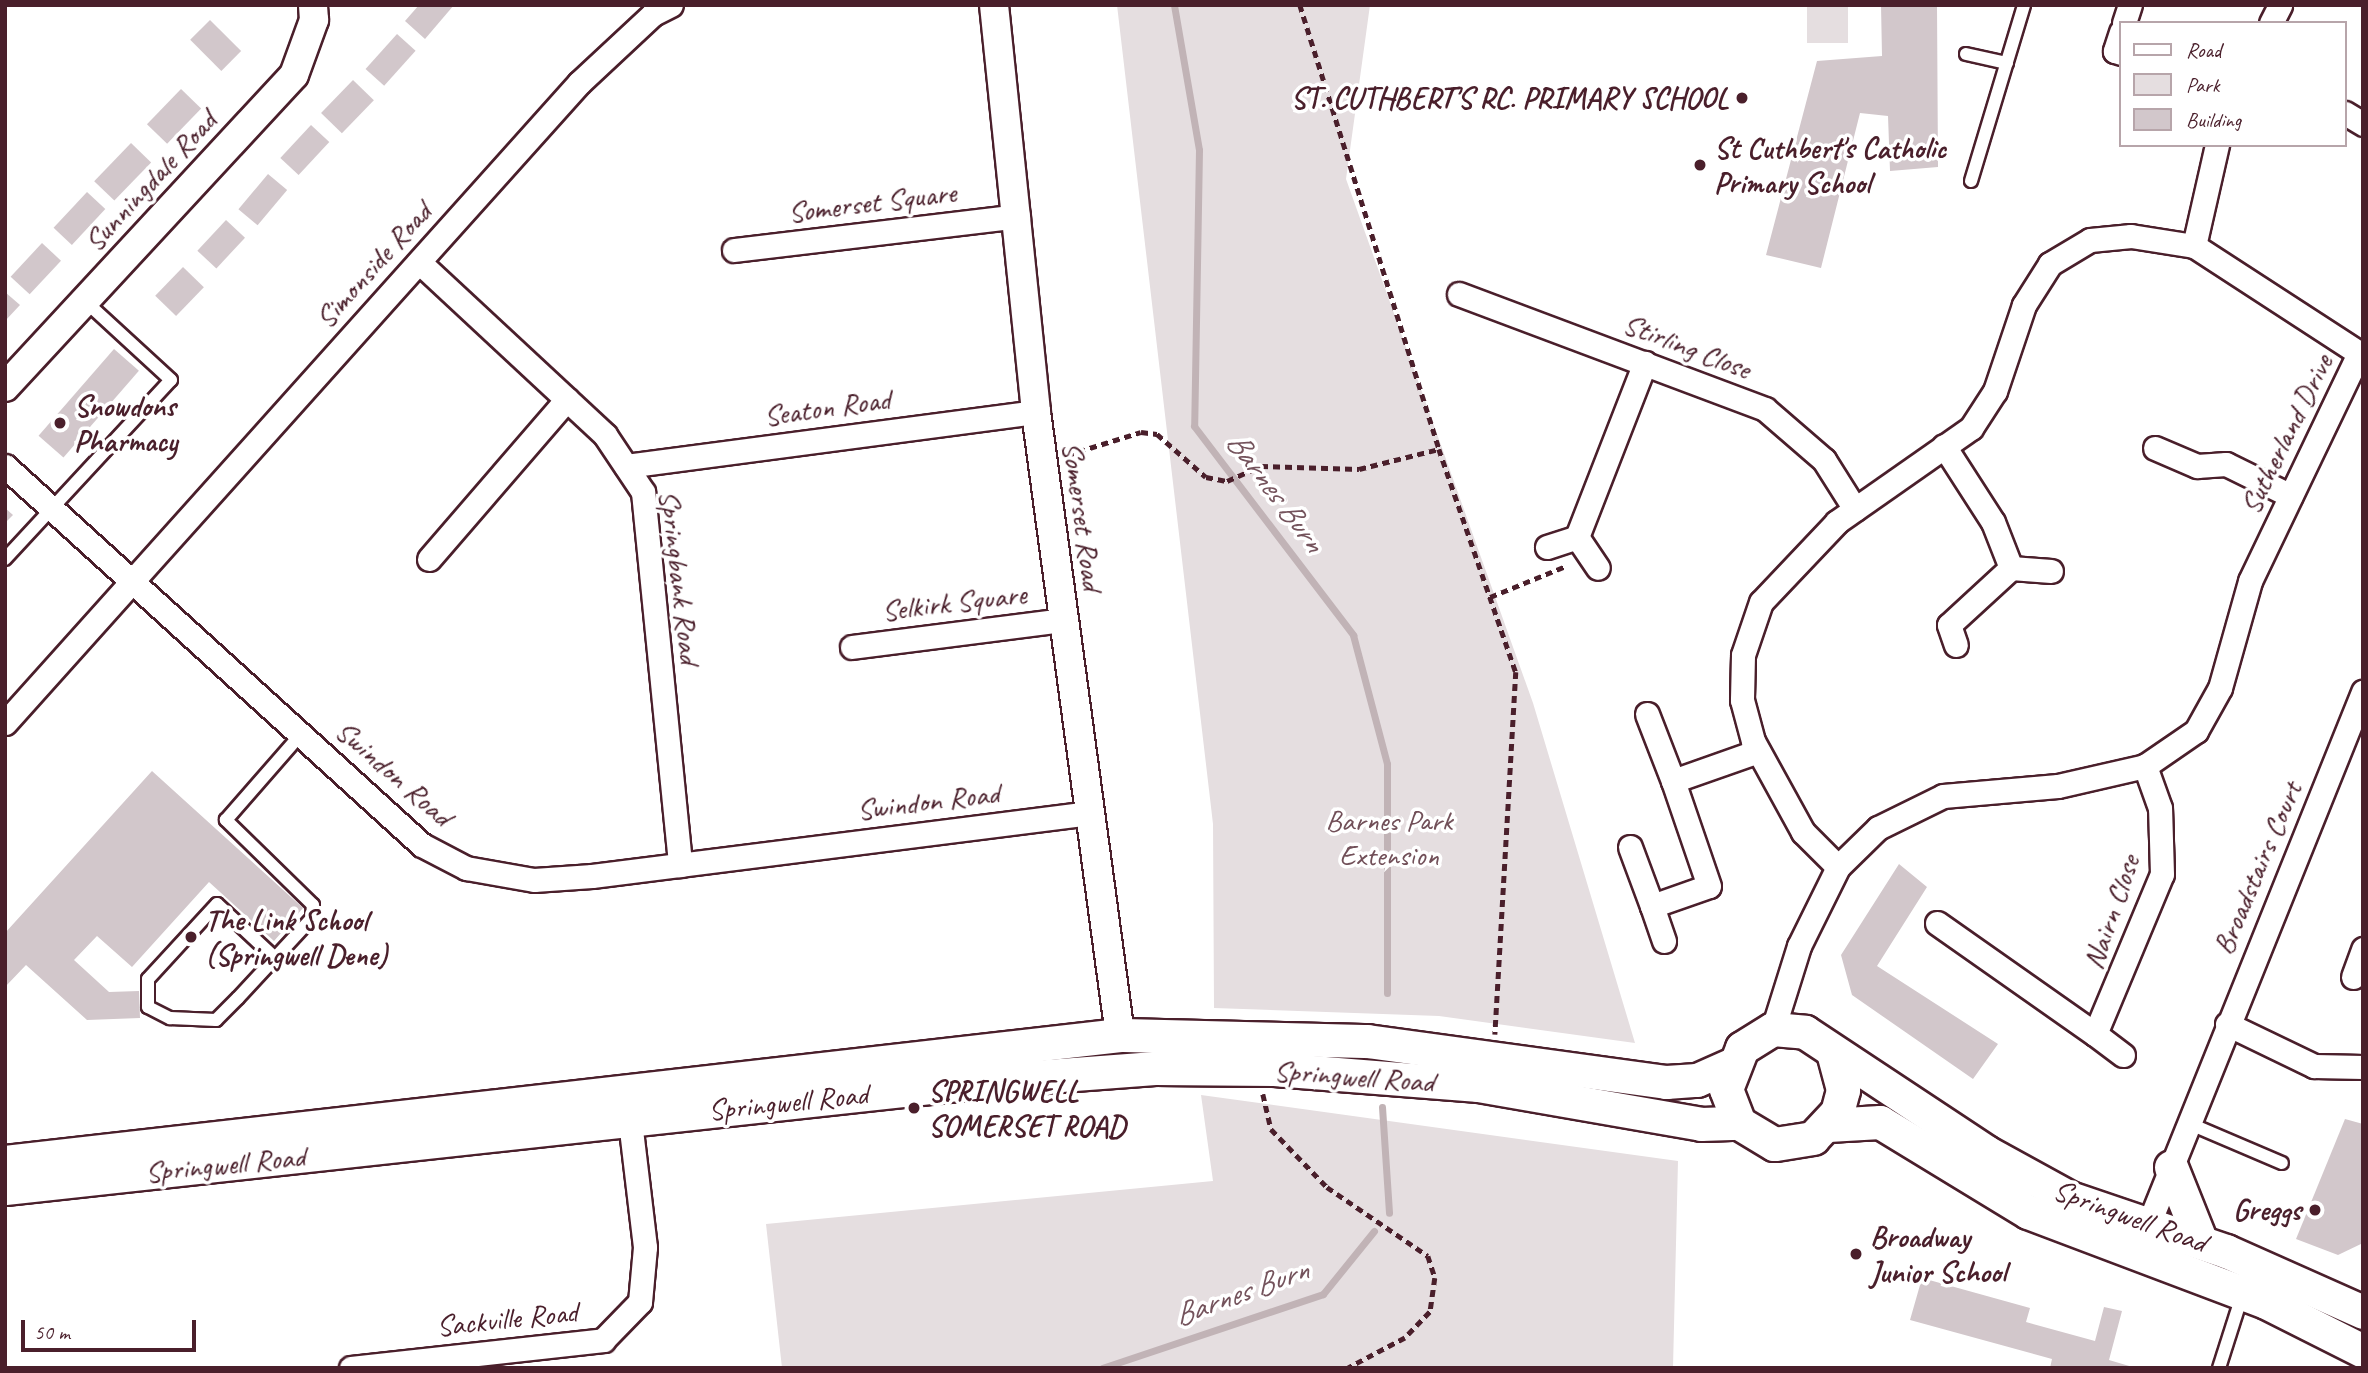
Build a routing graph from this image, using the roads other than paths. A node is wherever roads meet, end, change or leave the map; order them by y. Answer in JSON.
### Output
{"nodes":[{"id":1,"x":313,"y":5,"type":"edge"},
{"id":2,"x":671,"y":5,"type":"edge"},
{"id":3,"x":994,"y":5,"type":"edge"},
{"id":4,"x":2024,"y":5,"type":"edge"},
{"id":5,"x":2280,"y":5,"type":"edge"},
{"id":6,"x":2272,"y":21,"type":"edge"},
{"id":7,"x":2120,"y":35,"type":"edge"},
{"id":8,"x":2120,"y":53,"type":"edge"},
{"id":9,"x":1966,"y":54,"type":"dead end"},
{"id":10,"x":2007,"y":63,"type":"junction"},
{"id":11,"x":2347,"y":114,"type":"edge"},
{"id":12,"x":2363,"y":124,"type":"edge"},
{"id":13,"x":2217,"y":147,"type":"edge"},
{"id":14,"x":1970,"y":181,"type":"dead end"},
{"id":15,"x":1018,"y":216,"type":"junction"},
{"id":16,"x":2194,"y":246,"type":"junction"},
{"id":17,"x":734,"y":250,"type":"dead end"},
{"id":18,"x":419,"y":262,"type":"junction"},
{"id":19,"x":1459,"y":294,"type":"dead end"},
{"id":20,"x":85,"y":300,"type":"junction"},
{"id":21,"x":2361,"y":353,"type":"edge"},
{"id":22,"x":1645,"y":363,"type":"junction"},
{"id":23,"x":5,"y":387,"type":"edge"},
{"id":24,"x":567,"y":399,"type":"junction"},
{"id":25,"x":1036,"y":411,"type":"junction"},
{"id":26,"x":1944,"y":446,"type":"junction"},
{"id":27,"x":2155,"y":448,"type":"dead end"},
{"id":28,"x":5,"y":466,"type":"edge"},
{"id":29,"x":626,"y":466,"type":"junction"},
{"id":30,"x":2291,"y":496,"type":"junction"},
{"id":31,"x":53,"y":509,"type":"junction"},
{"id":32,"x":1855,"y":509,"type":"junction"},
{"id":33,"x":1547,"y":547,"type":"dead end"},
{"id":34,"x":5,"y":559,"type":"edge"},
{"id":35,"x":429,"y":559,"type":"dead end"},
{"id":36,"x":2011,"y":568,"type":"junction"},
{"id":37,"x":2051,"y":571,"type":"dead end"},
{"id":38,"x":133,"y":580,"type":"junction"},
{"id":39,"x":1064,"y":620,"type":"junction"},
{"id":40,"x":1956,"y":645,"type":"dead end"},
{"id":41,"x":852,"y":647,"type":"dead end"},
{"id":42,"x":2363,"y":692,"type":"edge"},
{"id":43,"x":1647,"y":714,"type":"dead end"},
{"id":44,"x":5,"y":723,"type":"edge"},
{"id":45,"x":301,"y":734,"type":"junction"},
{"id":46,"x":2354,"y":739,"type":"edge"},
{"id":47,"x":1758,"y":751,"type":"junction"},
{"id":48,"x":2145,"y":766,"type":"junction"},
{"id":49,"x":1673,"y":781,"type":"junction"},
{"id":50,"x":1090,"y":813,"type":"junction"},
{"id":51,"x":1630,"y":847,"type":"dead end"},
{"id":52,"x":680,"y":864,"type":"junction"},
{"id":53,"x":1838,"y":867,"type":"junction"},
{"id":54,"x":1652,"y":906,"type":"junction"},
{"id":55,"x":1937,"y":923,"type":"dead end"},
{"id":56,"x":1664,"y":941,"type":"dead end"},
{"id":57,"x":2363,"y":949,"type":"edge"},
{"id":58,"x":275,"y":958,"type":"junction"},
{"id":59,"x":2353,"y":977,"type":"dead end"},
{"id":60,"x":2227,"y":1024,"type":"junction"},
{"id":61,"x":1773,"y":1029,"type":"junction"},
{"id":62,"x":2095,"y":1034,"type":"junction"},
{"id":63,"x":1120,"y":1035,"type":"junction"},
{"id":64,"x":2123,"y":1055,"type":"dead end"},
{"id":65,"x":1834,"y":1056,"type":"junction"},
{"id":66,"x":1731,"y":1065,"type":"junction"},
{"id":67,"x":2363,"y":1067,"type":"edge"},
{"id":68,"x":1122,"y":1071,"type":"junction"},
{"id":69,"x":628,"y":1106,"type":"junction"},
{"id":70,"x":1739,"y":1122,"type":"junction"},
{"id":71,"x":2188,"y":1123,"type":"junction"},
{"id":72,"x":1828,"y":1125,"type":"junction"},
{"id":73,"x":5,"y":1162,"type":"edge"},
{"id":74,"x":2283,"y":1163,"type":"dead end"},
{"id":75,"x":2171,"y":1167,"type":"junction"},
{"id":76,"x":5,"y":1188,"type":"edge"},
{"id":77,"x":2149,"y":1223,"type":"junction"},
{"id":78,"x":2200,"y":1242,"type":"junction"},
{"id":79,"x":2243,"y":1293,"type":"junction"},
{"id":80,"x":2363,"y":1312,"type":"edge"},
{"id":81,"x":2363,"y":1351,"type":"edge"},
{"id":82,"x":351,"y":1368,"type":"edge"},
{"id":83,"x":2218,"y":1368,"type":"edge"}],
"edges":[{"from":1,"to":20,"type":"street","name":"Sunningdale Road"},
{"from":2,"to":18,"type":"street","name":"Simonside Road"},
{"from":3,"to":15,"type":"street","name":"Somerset Road"},
{"from":4,"to":10,"type":"lane"},
{"from":5,"to":6,"type":"street"},
{"from":7,"to":8,"type":"street"},
{"from":9,"to":10,"type":"lane"},
{"from":10,"to":14,"type":"lane"},
{"from":11,"to":12,"type":"street"},
{"from":13,"to":16,"type":"street"},
{"from":15,"to":17,"type":"street","name":"Somerset Square"},
{"from":15,"to":25,"type":"street","name":"Somerset Road"},
{"from":16,"to":21,"type":"street","name":"Sutherland Drive"},
{"from":16,"to":26,"type":"street","name":"Sutherland Drive"},
{"from":18,"to":24,"type":"street","name":"Springbank Road"},
{"from":18,"to":38,"type":"street","name":"Simonside Road"},
{"from":19,"to":22,"type":"street","name":"Stirling Close"},
{"from":20,"to":23,"type":"street","name":"Sunningdale Road"},
{"from":20,"to":31,"type":"lane"},
{"from":21,"to":30,"type":"street","name":"Sutherland Drive"},
{"from":22,"to":32,"type":"street","name":"Stirling Close"},
{"from":22,"to":33,"type":"street"},
{"from":24,"to":29,"type":"street","name":"Springbank Road"},
{"from":24,"to":35,"type":"street"},
{"from":25,"to":29,"type":"street","name":"Seaton Road"},
{"from":25,"to":39,"type":"street","name":"Somerset Road"},
{"from":26,"to":32,"type":"street","name":"Sutherland Drive"},
{"from":26,"to":36,"type":"street"},
{"from":27,"to":30,"type":"street"},
{"from":28,"to":31,"type":"street","name":"Swindon Road"},
{"from":29,"to":52,"type":"street","name":"Springbank Road"},
{"from":30,"to":48,"type":"street","name":"Sutherland Drive"},
{"from":31,"to":34,"type":"lane"},
{"from":31,"to":38,"type":"street","name":"Swindon Road"},
{"from":32,"to":47,"type":"street","name":"Sutherland Drive"},
{"from":36,"to":37,"type":"street"},
{"from":36,"to":40,"type":"street"},
{"from":38,"to":44,"type":"street","name":"Simonside Road"},
{"from":38,"to":45,"type":"street","name":"Swindon Road"},
{"from":39,"to":41,"type":"street","name":"Selkirk Square"},
{"from":39,"to":50,"type":"street","name":"Somerset Road"},
{"from":42,"to":46,"type":"street","name":"Broadstairs Court"},
{"from":43,"to":49,"type":"street"},
{"from":45,"to":52,"type":"street","name":"Swindon Road"},
{"from":45,"to":58,"type":"lane"},
{"from":46,"to":60,"type":"street","name":"Broadstairs Court"},
{"from":47,"to":49,"type":"street"},
{"from":47,"to":53,"type":"street","name":"Sutherland Drive"},
{"from":48,"to":53,"type":"street","name":"Sutherland Drive"},
{"from":48,"to":62,"type":"street","name":"Nairn Close"},
{"from":49,"to":54,"type":"street"},
{"from":50,"to":52,"type":"street","name":"Swindon Road"},
{"from":50,"to":63,"type":"street","name":"Somerset Road"},
{"from":51,"to":54,"type":"street"},
{"from":53,"to":61,"type":"street","name":"Sutherland Drive"},
{"from":54,"to":56,"type":"street"},
{"from":55,"to":62,"type":"street"},
{"from":57,"to":59,"type":"street"},
{"from":58,"to":58,"type":"lane"},
{"from":60,"to":67,"type":"street"},
{"from":60,"to":71,"type":"street","name":"Broadstairs Court"},
{"from":61,"to":65,"type":"main road","name":"Springwell Road"},
{"from":61,"to":66,"type":"main road","name":"Springwell Road"},
{"from":62,"to":64,"type":"street"},
{"from":63,"to":66,"type":"main road","name":"Springwell Road"},
{"from":63,"to":68,"type":"main road"},
{"from":63,"to":69,"type":"main road","name":"Springwell Road"},
{"from":65,"to":72,"type":"main road"},
{"from":65,"to":77,"type":"main road","name":"Springwell Road"},
{"from":66,"to":70,"type":"main road"},
{"from":68,"to":69,"type":"main road","name":"Springwell Road"},
{"from":68,"to":70,"type":"main road","name":"Springwell Road"},
{"from":69,"to":73,"type":"main road","name":"Springwell Road"},
{"from":69,"to":76,"type":"main road","name":"Springwell Road"},
{"from":69,"to":82,"type":"street","name":"Sackville Road"},
{"from":70,"to":72,"type":"main road","name":"Springwell Road"},
{"from":71,"to":74,"type":"lane"},
{"from":71,"to":75,"type":"street","name":"Broadstairs Court"},
{"from":72,"to":79,"type":"main road","name":"Springwell Road"},
{"from":75,"to":77,"type":"street","name":"Broadstairs Court"},
{"from":75,"to":78,"type":"main road"},
{"from":77,"to":78,"type":"main road","name":"Springwell Road"},
{"from":78,"to":80,"type":"main road","name":"Springwell Road"},
{"from":79,"to":81,"type":"main road","name":"Springwell Road"},
{"from":79,"to":83,"type":"lane"}]}
